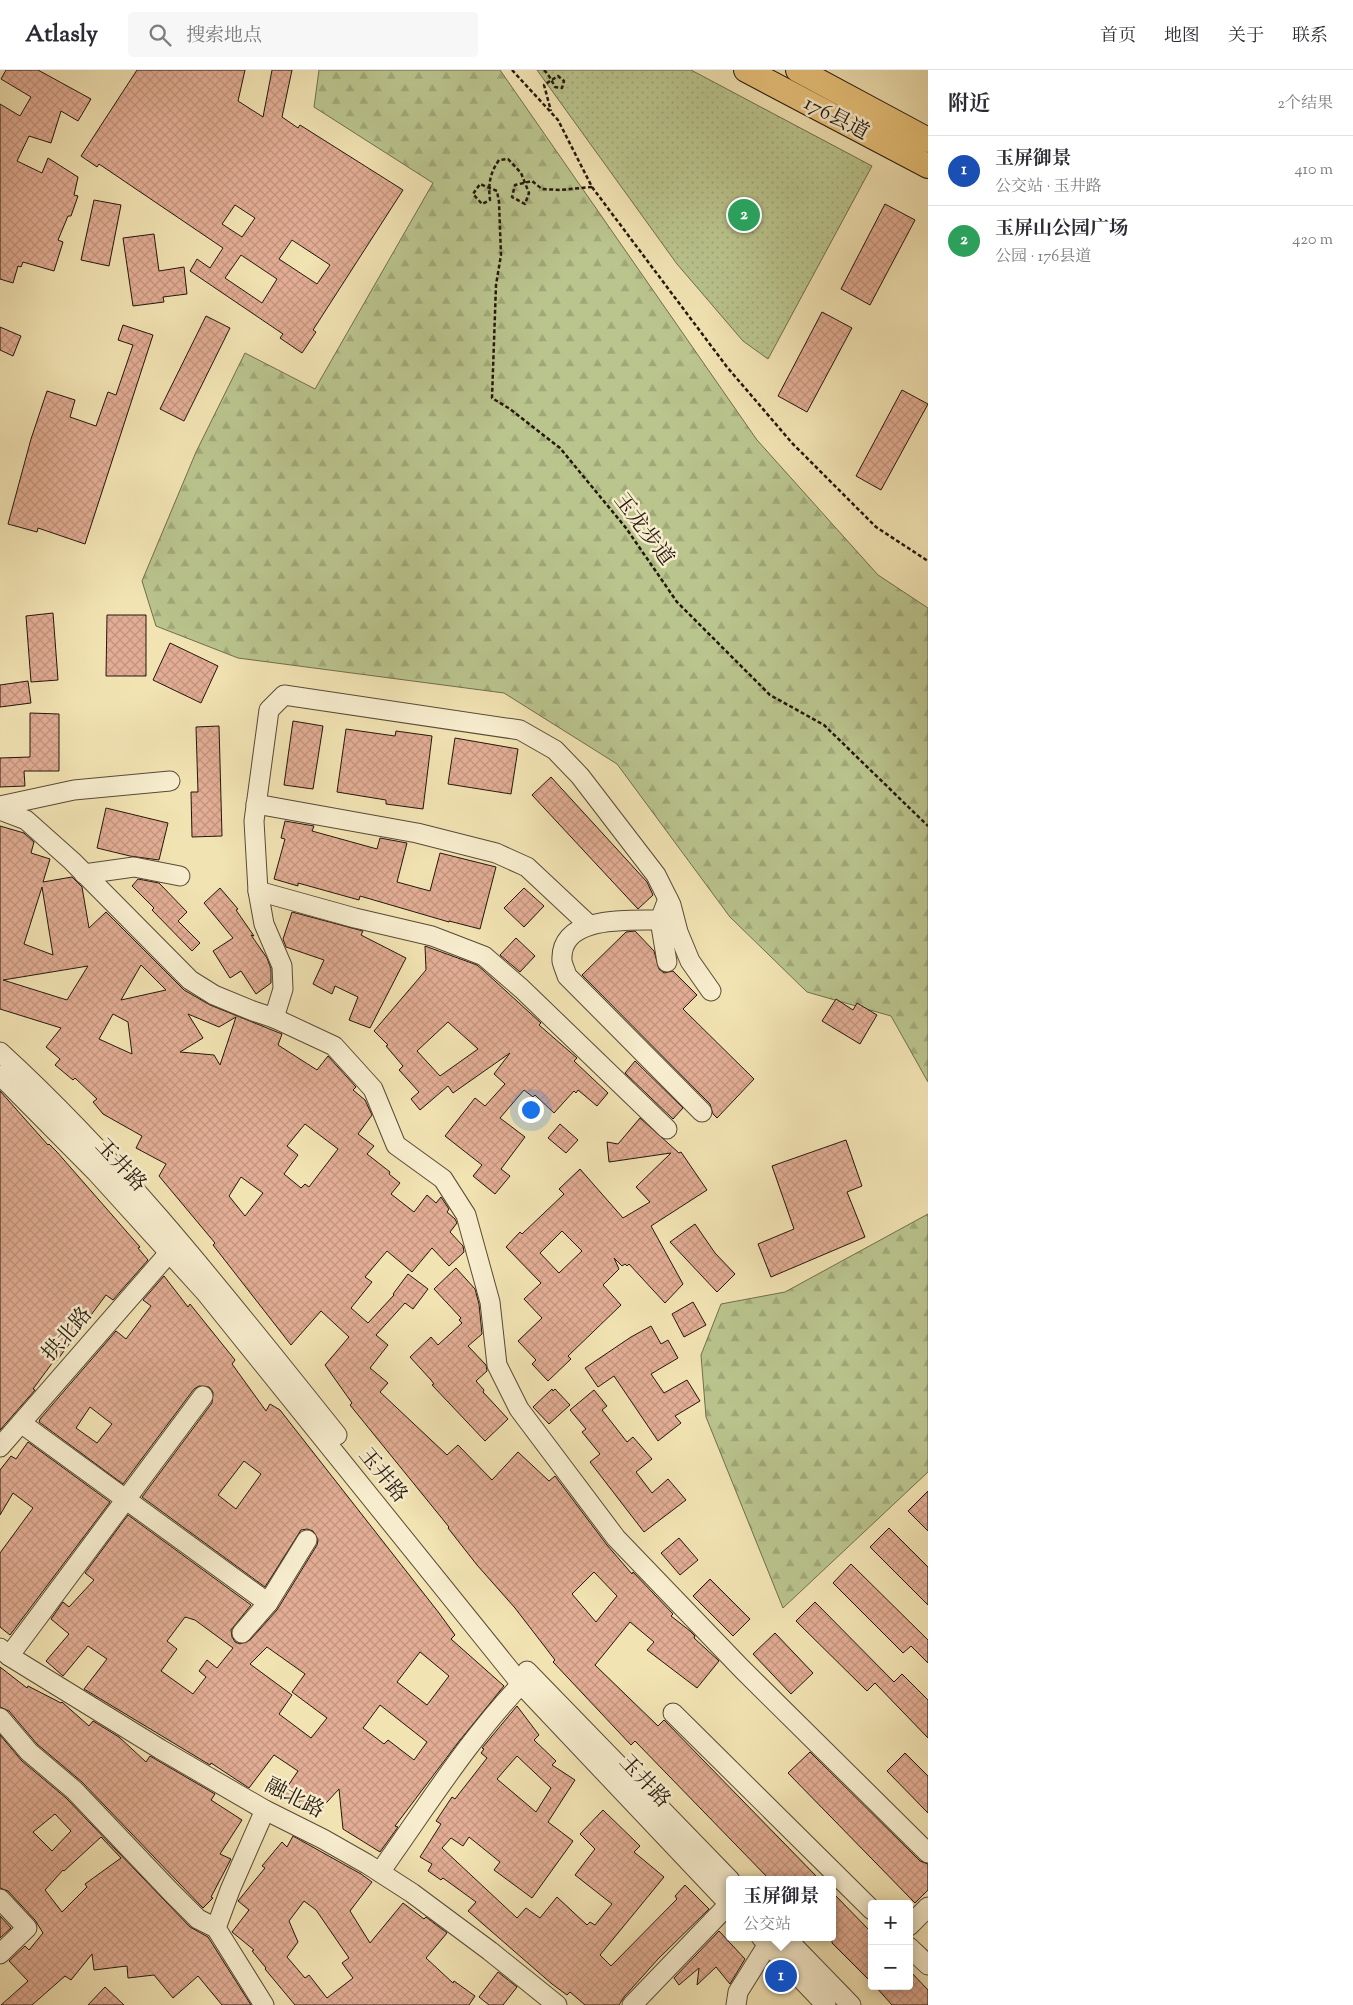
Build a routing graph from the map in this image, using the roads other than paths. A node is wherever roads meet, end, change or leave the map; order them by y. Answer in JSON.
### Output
{"nodes":[{"id":1,"x":746,"y":70,"type":"edge"},
{"id":2,"x":798,"y":70,"type":"edge"},
{"id":3,"x":928,"y":140,"type":"edge"},
{"id":4,"x":928,"y":166,"type":"edge"},
{"id":5,"x":170,"y":781,"type":"dead end"},
{"id":6,"x":256,"y":804,"type":"junction"},
{"id":7,"x":0,"y":806,"type":"edge"},
{"id":8,"x":0,"y":810,"type":"edge"},
{"id":9,"x":84,"y":874,"type":"junction"},
{"id":10,"x":180,"y":876,"type":"dead end"},
{"id":11,"x":258,"y":891,"type":"junction"},
{"id":12,"x":668,"y":899,"type":"junction"},
{"id":13,"x":660,"y":920,"type":"junction"},
{"id":14,"x":588,"y":925,"type":"junction"},
{"id":15,"x":667,"y":962,"type":"dead end"},
{"id":16,"x":711,"y":991,"type":"dead end"},
{"id":17,"x":274,"y":1018,"type":"junction"},
{"id":18,"x":0,"y":1052,"type":"edge"},
{"id":19,"x":0,"y":1075,"type":"edge"},
{"id":20,"x":702,"y":1112,"type":"dead end"},
{"id":21,"x":667,"y":1129,"type":"dead end"},
{"id":22,"x":169,"y":1253,"type":"junction"},
{"id":23,"x":203,"y":1396,"type":"dead end"},
{"id":24,"x":21,"y":1423,"type":"junction"},
{"id":25,"x":0,"y":1447,"type":"edge"},
{"id":26,"x":126,"y":1500,"type":"junction"},
{"id":27,"x":307,"y":1540,"type":"dead end"},
{"id":28,"x":268,"y":1603,"type":"junction"},
{"id":29,"x":242,"y":1633,"type":"dead end"},
{"id":30,"x":4,"y":1652,"type":"edge"},
{"id":31,"x":526,"y":1679,"type":"junction"},
{"id":32,"x":673,"y":1713,"type":"dead end"},
{"id":33,"x":0,"y":1718,"type":"edge"},
{"id":34,"x":265,"y":1810,"type":"junction"},
{"id":35,"x":928,"y":1853,"type":"edge"},
{"id":36,"x":380,"y":1872,"type":"junction"},
{"id":37,"x":726,"y":1876,"type":"edge"},
{"id":38,"x":0,"y":1899,"type":"edge"},
{"id":39,"x":726,"y":1902,"type":"edge"},
{"id":40,"x":868,"y":1906,"type":"edge"},
{"id":41,"x":928,"y":1907,"type":"edge"},
{"id":42,"x":726,"y":1908,"type":"edge"},
{"id":43,"x":913,"y":1922,"type":"edge"},
{"id":44,"x":216,"y":1928,"type":"junction"},
{"id":45,"x":770,"y":1941,"type":"edge"},
{"id":46,"x":772,"y":1941,"type":"edge"},
{"id":47,"x":772,"y":1941,"type":"edge"},
{"id":48,"x":913,"y":1951,"type":"edge"},
{"id":49,"x":0,"y":1954,"type":"edge"},
{"id":50,"x":928,"y":1965,"type":"edge"},
{"id":51,"x":264,"y":2005,"type":"edge"},
{"id":52,"x":557,"y":2005,"type":"edge"},
{"id":53,"x":632,"y":2005,"type":"edge"},
{"id":54,"x":736,"y":2005,"type":"edge"},
{"id":55,"x":826,"y":2005,"type":"edge"},
{"id":56,"x":851,"y":2005,"type":"edge"}],
"edges":[{"from":1,"to":4,"type":"main road","name":"176县道"},
{"from":2,"to":3,"type":"main road","name":"176县道"},
{"from":5,"to":7,"type":"street"},
{"from":6,"to":11,"type":"street"},
{"from":6,"to":12,"type":"street"},
{"from":6,"to":14,"type":"street"},
{"from":8,"to":9,"type":"street"},
{"from":9,"to":10,"type":"street"},
{"from":9,"to":17,"type":"street"},
{"from":11,"to":17,"type":"street"},
{"from":11,"to":21,"type":"street"},
{"from":12,"to":13,"type":"street"},
{"from":12,"to":16,"type":"street"},
{"from":13,"to":14,"type":"street"},
{"from":13,"to":15,"type":"street"},
{"from":14,"to":20,"type":"street"},
{"from":17,"to":35,"type":"street"},
{"from":18,"to":31,"type":"street","name":"玉井路"},
{"from":19,"to":22,"type":"street","name":"玉井路"},
{"from":22,"to":24,"type":"street","name":"拱北路"},
{"from":22,"to":31,"type":"street","name":"玉井路"},
{"from":23,"to":26,"type":"street"},
{"from":24,"to":25,"type":"street","name":"拱北路"},
{"from":24,"to":26,"type":"street"},
{"from":26,"to":28,"type":"street"},
{"from":26,"to":30,"type":"street"},
{"from":27,"to":28,"type":"street"},
{"from":28,"to":29,"type":"street"},
{"from":30,"to":34,"type":"street","name":"融北路"},
{"from":31,"to":36,"type":"street"},
{"from":31,"to":37,"type":"street","name":"玉井路"},
{"from":31,"to":39,"type":"street","name":"玉井路"},
{"from":32,"to":40,"type":"street"},
{"from":33,"to":44,"type":"street"},
{"from":34,"to":36,"type":"street","name":"融北路"},
{"from":34,"to":44,"type":"street"},
{"from":36,"to":52,"type":"street","name":"融北路"},
{"from":38,"to":49,"type":"street"},
{"from":41,"to":43,"type":"street"},
{"from":42,"to":53,"type":"street"},
{"from":44,"to":51,"type":"street"},
{"from":45,"to":54,"type":"street"},
{"from":46,"to":55,"type":"street"},
{"from":47,"to":56,"type":"street"},
{"from":48,"to":50,"type":"street"}]}
